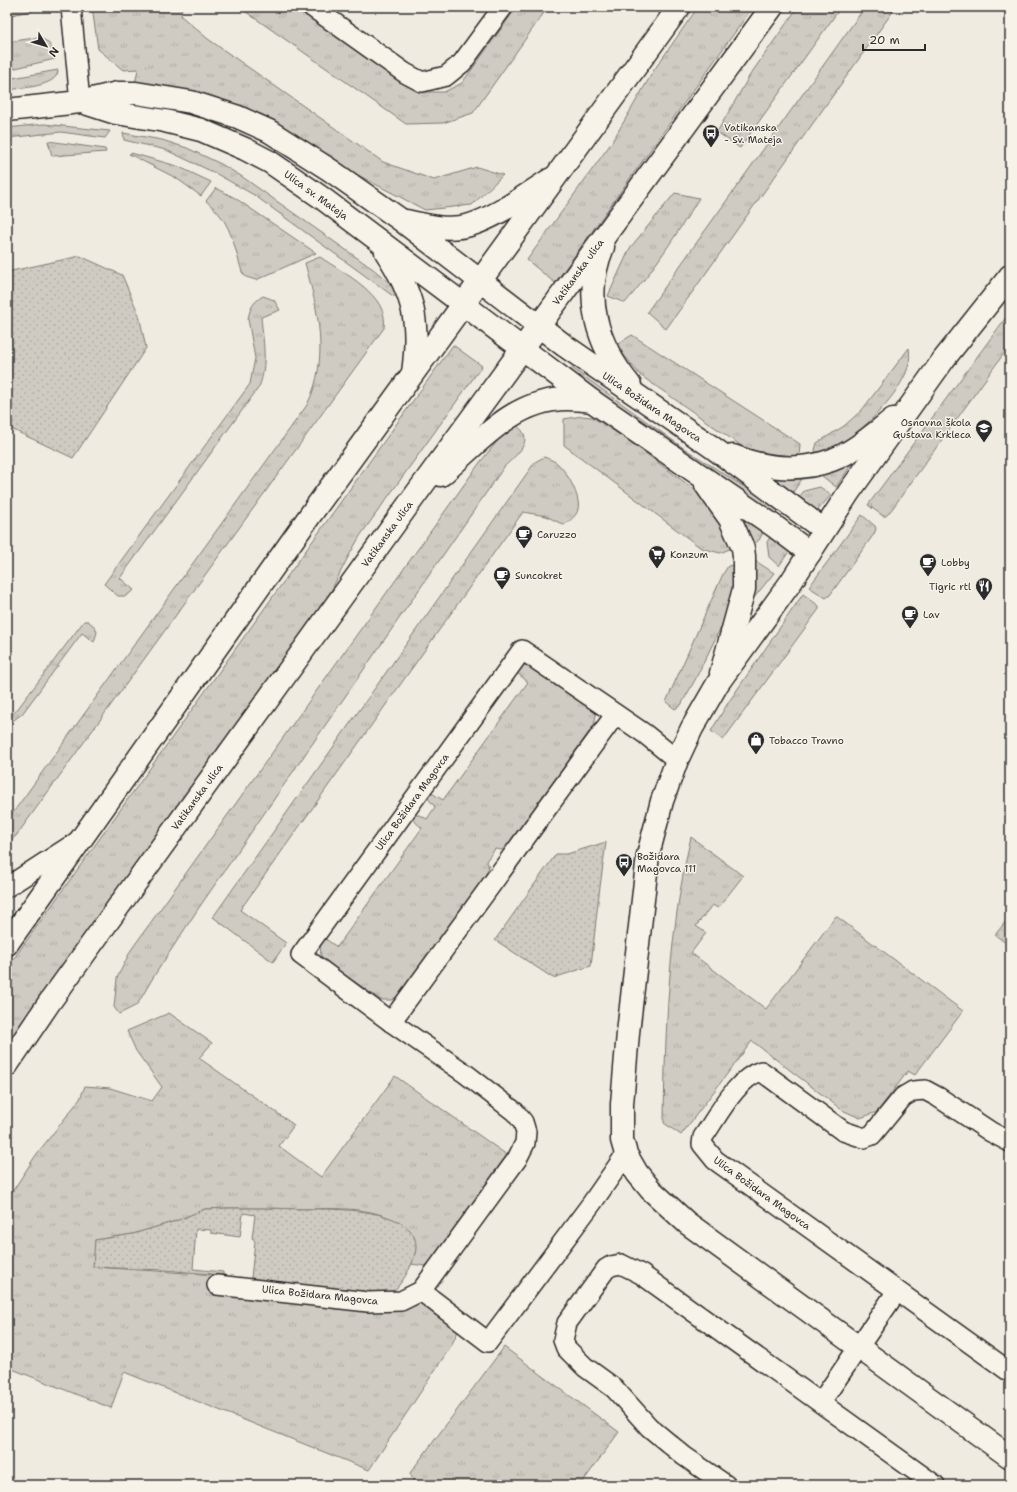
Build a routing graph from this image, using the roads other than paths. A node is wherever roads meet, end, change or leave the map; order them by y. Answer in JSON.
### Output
{"nodes":[{"id":1,"x":71,"y":7,"type":"edge"},
{"id":2,"x":312,"y":7,"type":"edge"},
{"id":3,"x":503,"y":7,"type":"edge"},
{"id":4,"x":679,"y":7,"type":"edge"},
{"id":5,"x":772,"y":7,"type":"edge"},
{"id":6,"x":80,"y":102,"type":"junction"},
{"id":7,"x":7,"y":110,"type":"edge"},
{"id":8,"x":559,"y":174,"type":"junction"},
{"id":9,"x":401,"y":220,"type":"junction"},
{"id":10,"x":614,"y":223,"type":"junction"},
{"id":11,"x":379,"y":241,"type":"junction"},
{"id":12,"x":1010,"y":276,"type":"edge"},
{"id":13,"x":482,"y":281,"type":"junction"},
{"id":14,"x":464,"y":305,"type":"junction"},
{"id":15,"x":538,"y":326,"type":"junction"},
{"id":16,"x":523,"y":348,"type":"junction"},
{"id":17,"x":413,"y":375,"type":"junction"},
{"id":18,"x":592,"y":401,"type":"junction"},
{"id":19,"x":643,"y":402,"type":"junction"},
{"id":20,"x":913,"y":404,"type":"junction"},
{"id":21,"x":712,"y":447,"type":"junction"},
{"id":22,"x":698,"y":474,"type":"junction"},
{"id":23,"x":411,"y":501,"type":"junction"},
{"id":24,"x":824,"y":530,"type":"junction"},
{"id":25,"x":810,"y":553,"type":"junction"},
{"id":26,"x":718,"y":683,"type":"junction"},
{"id":27,"x":615,"y":714,"type":"junction"},
{"id":28,"x":677,"y":760,"type":"junction"},
{"id":29,"x":81,"y":839,"type":"junction"},
{"id":30,"x":7,"y":887,"type":"edge"},
{"id":31,"x":7,"y":944,"type":"edge"},
{"id":32,"x":391,"y":1022,"type":"junction"},
{"id":33,"x":7,"y":1065,"type":"edge"},
{"id":34,"x":1010,"y":1142,"type":"edge"},
{"id":35,"x":626,"y":1154,"type":"junction"},
{"id":36,"x":217,"y":1285,"type":"dead end"},
{"id":37,"x":421,"y":1291,"type":"junction"},
{"id":38,"x":897,"y":1292,"type":"junction"},
{"id":39,"x":859,"y":1347,"type":"junction"},
{"id":40,"x":1010,"y":1372,"type":"edge"},
{"id":41,"x":821,"y":1402,"type":"junction"},
{"id":42,"x":1010,"y":1457,"type":"edge"},
{"id":43,"x":726,"y":1485,"type":"edge"},
{"id":44,"x":935,"y":1485,"type":"edge"}],
"edges":[{"from":1,"to":6,"type":"street"},
{"from":2,"to":3,"type":"street"},
{"from":4,"to":8,"type":"street"},
{"from":5,"to":10,"type":"street","name":"Vatikanska ulica"},
{"from":6,"to":7,"type":"street","name":"Ulica sv. Mateja"},
{"from":6,"to":9,"type":"street","name":"Ulica sv. Mateja"},
{"from":6,"to":11,"type":"street","name":"Ulica sv. Mateja"},
{"from":8,"to":9,"type":"street"},
{"from":8,"to":13,"type":"street"},
{"from":9,"to":13,"type":"street","name":"Ulica sv. Mateja"},
{"from":10,"to":15,"type":"street","name":"Vatikanska ulica"},
{"from":10,"to":19,"type":"street"},
{"from":11,"to":14,"type":"street","name":"Ulica sv. Mateja"},
{"from":11,"to":17,"type":"street"},
{"from":12,"to":20,"type":"street"},
{"from":13,"to":14,"type":"street"},
{"from":13,"to":15,"type":"street","name":"Ulica Božidara Magovca"},
{"from":14,"to":16,"type":"street","name":"Ulica sv. Mateja"},
{"from":14,"to":17,"type":"street"},
{"from":15,"to":16,"type":"street","name":"Vatikanska ulica"},
{"from":15,"to":19,"type":"street","name":"Ulica Božidara Magovca"},
{"from":16,"to":18,"type":"street"},
{"from":16,"to":23,"type":"street","name":"Vatikanska ulica"},
{"from":17,"to":29,"type":"street"},
{"from":18,"to":22,"type":"street"},
{"from":18,"to":23,"type":"street"},
{"from":19,"to":21,"type":"street","name":"Ulica Božidara Magovca"},
{"from":20,"to":21,"type":"street"},
{"from":20,"to":24,"type":"street"},
{"from":21,"to":24,"type":"street","name":"Ulica Božidara Magovca"},
{"from":22,"to":25,"type":"street"},
{"from":22,"to":26,"type":"street"},
{"from":23,"to":33,"type":"street","name":"Vatikanska ulica"},
{"from":24,"to":25,"type":"street"},
{"from":25,"to":26,"type":"street"},
{"from":26,"to":28,"type":"street"},
{"from":27,"to":28,"type":"street","name":"Ulica Božidara Magovca"},
{"from":27,"to":32,"type":"street"},
{"from":27,"to":32,"type":"street","name":"Ulica Božidara Magovca"},
{"from":28,"to":35,"type":"street"},
{"from":29,"to":30,"type":"street"},
{"from":29,"to":31,"type":"street"},
{"from":32,"to":37,"type":"street","name":"Ulica Božidara Magovca"},
{"from":34,"to":38,"type":"street","name":"Ulica Božidara Magovca"},
{"from":35,"to":37,"type":"street"},
{"from":35,"to":39,"type":"street"},
{"from":36,"to":37,"type":"street","name":"Ulica Božidara Magovca"},
{"from":38,"to":39,"type":"street"},
{"from":38,"to":40,"type":"street","name":"Ulica Božidara Magovca"},
{"from":39,"to":41,"type":"street"},
{"from":39,"to":42,"type":"street"},
{"from":41,"to":43,"type":"street"},
{"from":41,"to":44,"type":"street"}]}
